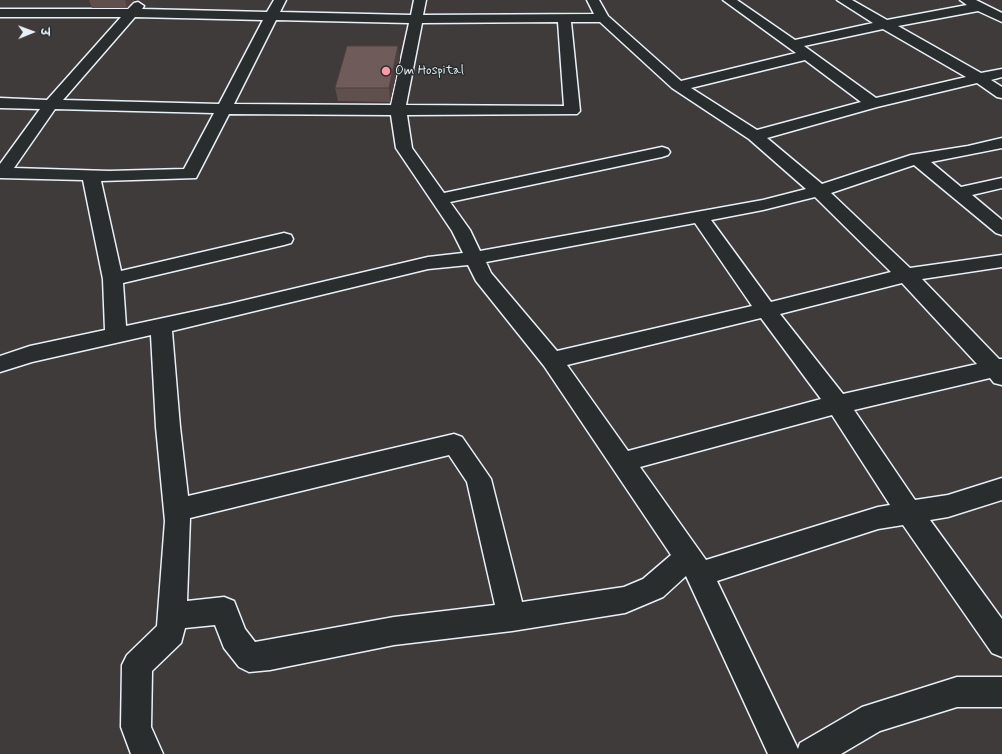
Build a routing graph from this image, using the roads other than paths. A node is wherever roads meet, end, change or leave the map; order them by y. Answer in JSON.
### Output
{"nodes":[{"id":1,"x":142,"y":0,"type":"edge"},
{"id":2,"x":280,"y":0,"type":"edge"},
{"id":3,"x":420,"y":0,"type":"edge"},
{"id":4,"x":593,"y":0,"type":"edge"},
{"id":5,"x":731,"y":0,"type":"edge"},
{"id":6,"x":843,"y":0,"type":"edge"},
{"id":7,"x":966,"y":0,"type":"edge"},
{"id":8,"x":979,"y":6,"type":"junction"},
{"id":9,"x":0,"y":13,"type":"edge"},
{"id":10,"x":132,"y":13,"type":"junction"},
{"id":11,"x":272,"y":15,"type":"junction"},
{"id":12,"x":564,"y":18,"type":"junction"},
{"id":13,"x":603,"y":18,"type":"junction"},
{"id":14,"x":1002,"y":18,"type":"edge"},
{"id":15,"x":418,"y":19,"type":"junction"},
{"id":16,"x":884,"y":24,"type":"junction"},
{"id":17,"x":791,"y":45,"type":"junction"},
{"id":18,"x":807,"y":55,"type":"junction"},
{"id":19,"x":1002,"y":73,"type":"edge"},
{"id":20,"x":977,"y":77,"type":"junction"},
{"id":21,"x":679,"y":86,"type":"junction"},
{"id":22,"x":1002,"y":94,"type":"edge"},
{"id":23,"x":0,"y":103,"type":"edge"},
{"id":24,"x":52,"y":103,"type":"junction"},
{"id":25,"x":873,"y":103,"type":"junction"},
{"id":26,"x":225,"y":109,"type":"junction"},
{"id":27,"x":398,"y":109,"type":"junction"},
{"id":28,"x":755,"y":136,"type":"junction"},
{"id":29,"x":1002,"y":143,"type":"edge"},
{"id":30,"x":662,"y":152,"type":"dead end"},
{"id":31,"x":917,"y":160,"type":"junction"},
{"id":32,"x":1,"y":173,"type":"edge"},
{"id":33,"x":91,"y":176,"type":"junction"},
{"id":34,"x":1002,"y":183,"type":"edge"},
{"id":35,"x":819,"y":191,"type":"junction"},
{"id":36,"x":957,"y":193,"type":"junction"},
{"id":37,"x":439,"y":199,"type":"junction"},
{"id":38,"x":700,"y":217,"type":"junction"},
{"id":39,"x":1002,"y":229,"type":"edge"},
{"id":40,"x":284,"y":239,"type":"dead end"},
{"id":41,"x":475,"y":258,"type":"junction"},
{"id":42,"x":1002,"y":261,"type":"edge"},
{"id":43,"x":906,"y":275,"type":"junction"},
{"id":44,"x":113,"y":279,"type":"junction"},
{"id":45,"x":766,"y":310,"type":"junction"},
{"id":46,"x":161,"y":326,"type":"junction"},
{"id":47,"x":116,"y":336,"type":"junction"},
{"id":48,"x":552,"y":360,"type":"junction"},
{"id":49,"x":0,"y":364,"type":"edge"},
{"id":50,"x":1000,"y":370,"type":"edge"},
{"id":51,"x":838,"y":405,"type":"junction"},
{"id":52,"x":622,"y":462,"type":"junction"},
{"id":53,"x":1002,"y":489,"type":"edge"},
{"id":54,"x":177,"y":510,"type":"junction"},
{"id":55,"x":909,"y":512,"type":"junction"},
{"id":56,"x":694,"y":566,"type":"junction"},
{"id":57,"x":512,"y":617,"type":"junction"},
{"id":58,"x":172,"y":618,"type":"junction"},
{"id":59,"x":1002,"y":643,"type":"edge"},
{"id":60,"x":1002,"y":692,"type":"edge"},
{"id":61,"x":147,"y":754,"type":"edge"},
{"id":62,"x":784,"y":754,"type":"edge"},
{"id":63,"x":811,"y":754,"type":"edge"}],
"edges":[{"from":1,"to":10,"type":"street"},
{"from":2,"to":11,"type":"street"},
{"from":3,"to":15,"type":"street"},
{"from":4,"to":13,"type":"street"},
{"from":5,"to":17,"type":"street"},
{"from":6,"to":16,"type":"street"},
{"from":7,"to":8,"type":"street"},
{"from":8,"to":14,"type":"street"},
{"from":8,"to":16,"type":"street"},
{"from":9,"to":10,"type":"street"},
{"from":10,"to":11,"type":"street"},
{"from":10,"to":24,"type":"street"},
{"from":11,"to":15,"type":"street"},
{"from":11,"to":26,"type":"street"},
{"from":12,"to":13,"type":"street"},
{"from":12,"to":15,"type":"street"},
{"from":12,"to":27,"type":"street"},
{"from":13,"to":21,"type":"street"},
{"from":15,"to":27,"type":"street"},
{"from":16,"to":17,"type":"street"},
{"from":16,"to":20,"type":"street"},
{"from":17,"to":18,"type":"street"},
{"from":18,"to":21,"type":"street"},
{"from":18,"to":25,"type":"street"},
{"from":19,"to":20,"type":"street"},
{"from":20,"to":22,"type":"street"},
{"from":20,"to":25,"type":"street"},
{"from":21,"to":28,"type":"street"},
{"from":23,"to":24,"type":"street"},
{"from":24,"to":26,"type":"street"},
{"from":24,"to":32,"type":"street"},
{"from":25,"to":28,"type":"street"},
{"from":26,"to":27,"type":"street"},
{"from":26,"to":33,"type":"street"},
{"from":27,"to":37,"type":"street"},
{"from":28,"to":35,"type":"street"},
{"from":29,"to":31,"type":"street"},
{"from":30,"to":37,"type":"street"},
{"from":31,"to":35,"type":"street"},
{"from":31,"to":36,"type":"street"},
{"from":32,"to":33,"type":"street"},
{"from":33,"to":44,"type":"street"},
{"from":34,"to":36,"type":"street"},
{"from":35,"to":38,"type":"street"},
{"from":35,"to":43,"type":"street"},
{"from":36,"to":39,"type":"street"},
{"from":37,"to":41,"type":"street"},
{"from":38,"to":41,"type":"street"},
{"from":38,"to":45,"type":"street"},
{"from":40,"to":44,"type":"street"},
{"from":41,"to":46,"type":"street"},
{"from":41,"to":48,"type":"street"},
{"from":42,"to":43,"type":"street"},
{"from":43,"to":45,"type":"street"},
{"from":43,"to":50,"type":"street"},
{"from":44,"to":47,"type":"street"},
{"from":45,"to":48,"type":"street"},
{"from":45,"to":51,"type":"street"},
{"from":46,"to":47,"type":"street"},
{"from":46,"to":54,"type":"street"},
{"from":47,"to":49,"type":"street"},
{"from":48,"to":52,"type":"street"},
{"from":50,"to":51,"type":"street"},
{"from":51,"to":52,"type":"street"},
{"from":51,"to":55,"type":"street"},
{"from":52,"to":56,"type":"street"},
{"from":53,"to":55,"type":"street"},
{"from":54,"to":57,"type":"street"},
{"from":54,"to":58,"type":"street"},
{"from":55,"to":56,"type":"street"},
{"from":55,"to":59,"type":"street"},
{"from":56,"to":57,"type":"street"},
{"from":56,"to":62,"type":"street"},
{"from":57,"to":58,"type":"street"},
{"from":58,"to":61,"type":"street"},
{"from":60,"to":63,"type":"street"}]}
